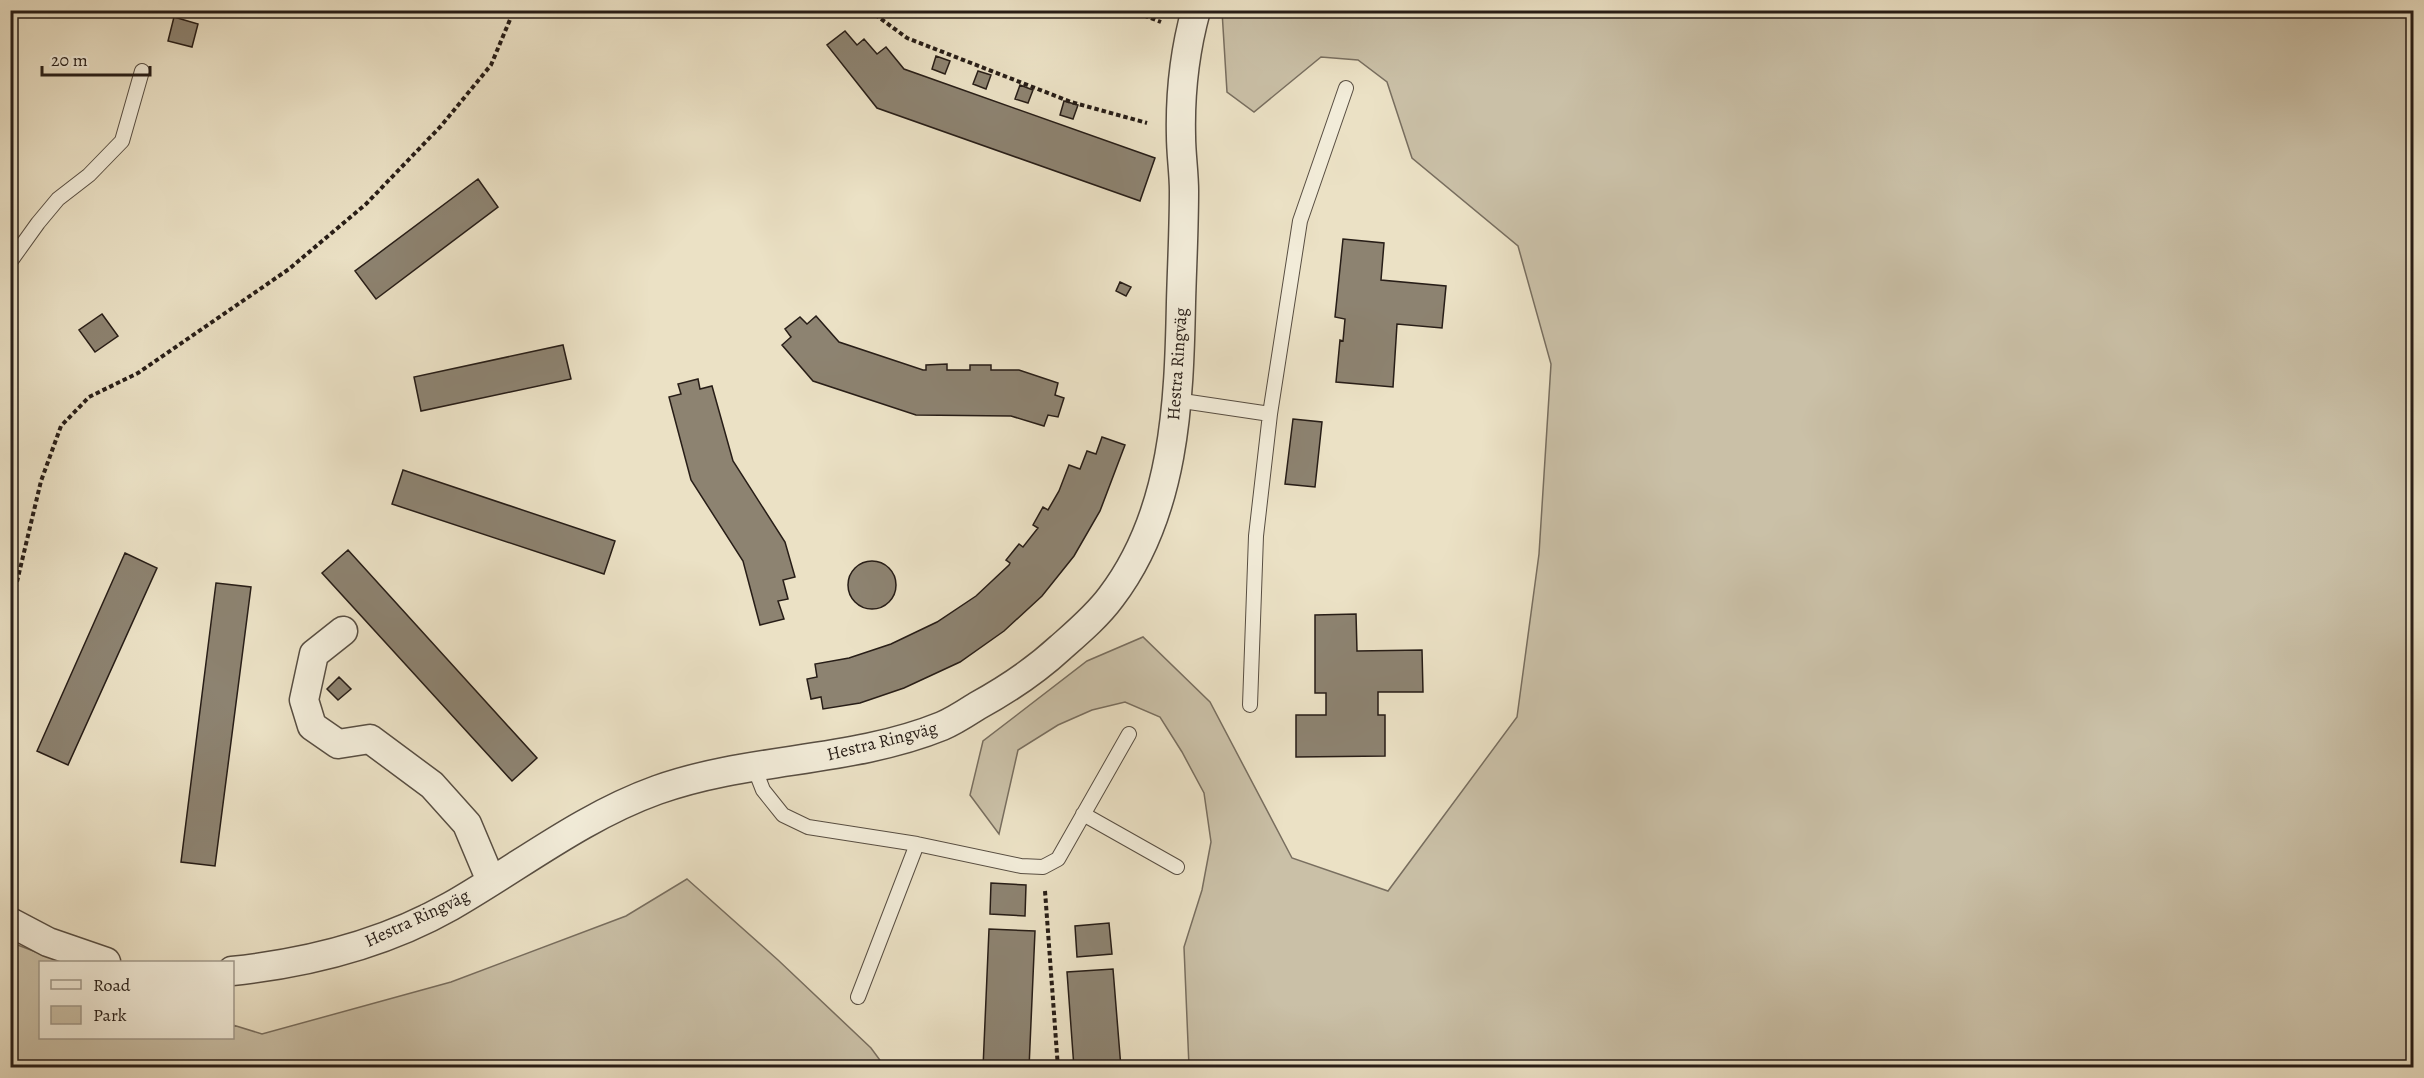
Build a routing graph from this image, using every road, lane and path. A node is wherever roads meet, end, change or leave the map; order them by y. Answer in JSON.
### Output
{"nodes":[{"id":1,"x":514,"y":10,"type":"edge"},
{"id":2,"x":869,"y":10,"type":"edge"},
{"id":3,"x":1196,"y":10,"type":"edge"},
{"id":4,"x":142,"y":71,"type":"dead end"},
{"id":5,"x":1346,"y":88,"type":"dead end"},
{"id":6,"x":1180,"y":133,"type":"junction"},
{"id":7,"x":10,"y":262,"type":"edge"},
{"id":8,"x":1176,"y":400,"type":"junction"},
{"id":9,"x":1270,"y":414,"type":"junction"},
{"id":10,"x":10,"y":611,"type":"edge"},
{"id":11,"x":343,"y":631,"type":"dead end"},
{"id":12,"x":1250,"y":705,"type":"dead end"},
{"id":13,"x":1129,"y":734,"type":"dead end"},
{"id":14,"x":754,"y":767,"type":"junction"},
{"id":15,"x":1083,"y":814,"type":"junction"},
{"id":16,"x":917,"y":844,"type":"junction"},
{"id":17,"x":1043,"y":867,"type":"junction"},
{"id":18,"x":1178,"y":867,"type":"dead end"},
{"id":19,"x":491,"y":881,"type":"junction"},
{"id":20,"x":10,"y":922,"type":"edge"},
{"id":21,"x":100,"y":961,"type":"edge"},
{"id":22,"x":234,"y":971,"type":"edge"},
{"id":23,"x":858,"y":997,"type":"dead end"},
{"id":24,"x":1058,"y":1068,"type":"edge"}],
"edges":[{"from":1,"to":10,"type":"path"},
{"from":2,"to":6,"type":"path"},
{"from":3,"to":6,"type":"street","name":"Hestra Ringväg"},
{"from":4,"to":7,"type":"lane"},
{"from":5,"to":9,"type":"lane"},
{"from":6,"to":8,"type":"street","name":"Hestra Ringväg"},
{"from":8,"to":9,"type":"lane"},
{"from":8,"to":14,"type":"street","name":"Hestra Ringväg"},
{"from":9,"to":12,"type":"lane"},
{"from":11,"to":19,"type":"street"},
{"from":13,"to":15,"type":"lane"},
{"from":14,"to":16,"type":"lane"},
{"from":14,"to":19,"type":"street","name":"Hestra Ringväg"},
{"from":15,"to":17,"type":"lane"},
{"from":15,"to":18,"type":"lane"},
{"from":16,"to":17,"type":"lane"},
{"from":16,"to":23,"type":"lane"},
{"from":17,"to":24,"type":"path"},
{"from":19,"to":22,"type":"street","name":"Hestra Ringväg"},
{"from":20,"to":21,"type":"street"}]}
